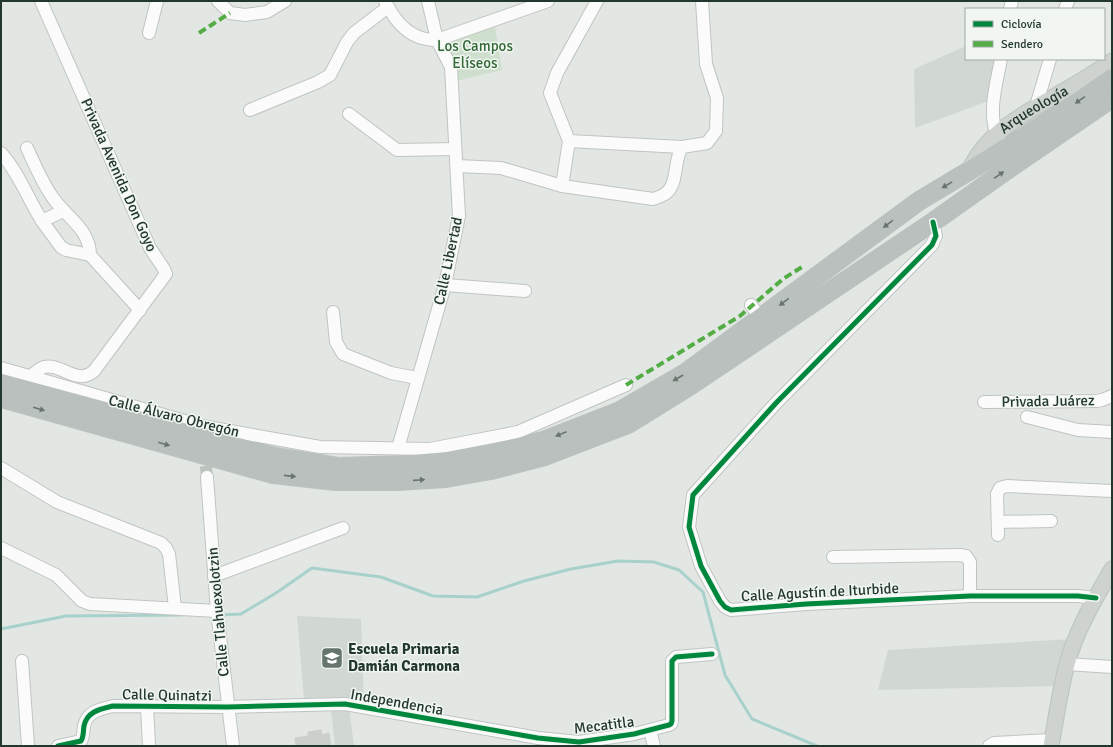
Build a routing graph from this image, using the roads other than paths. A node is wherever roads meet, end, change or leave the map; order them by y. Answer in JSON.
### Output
{"nodes":[{"id":1,"x":42,"y":1,"type":"edge"},
{"id":2,"x":157,"y":1,"type":"edge"},
{"id":3,"x":218,"y":1,"type":"edge"},
{"id":4,"x":286,"y":1,"type":"edge"},
{"id":5,"x":428,"y":1,"type":"edge"},
{"id":6,"x":548,"y":1,"type":"edge"},
{"id":7,"x":597,"y":1,"type":"edge"},
{"id":8,"x":702,"y":1,"type":"edge"},
{"id":9,"x":386,"y":4,"type":"edge"},
{"id":10,"x":149,"y":33,"type":"dead end"},
{"id":11,"x":437,"y":40,"type":"junction"},
{"id":12,"x":1001,"y":60,"type":"edge"},
{"id":13,"x":1050,"y":60,"type":"edge"},
{"id":14,"x":1112,"y":61,"type":"edge"},
{"id":15,"x":1112,"y":78,"type":"edge"},
{"id":16,"x":1112,"y":98,"type":"edge"},
{"id":17,"x":1036,"y":106,"type":"junction"},
{"id":18,"x":250,"y":110,"type":"dead end"},
{"id":19,"x":349,"y":114,"type":"dead end"},
{"id":20,"x":569,"y":142,"type":"junction"},
{"id":21,"x":1000,"y":142,"type":"junction"},
{"id":22,"x":682,"y":147,"type":"junction"},
{"id":23,"x":27,"y":148,"type":"dead end"},
{"id":24,"x":455,"y":149,"type":"junction"},
{"id":25,"x":1,"y":153,"type":"edge"},
{"id":26,"x":457,"y":166,"type":"junction"},
{"id":27,"x":562,"y":186,"type":"junction"},
{"id":28,"x":63,"y":212,"type":"junction"},
{"id":29,"x":42,"y":221,"type":"junction"},
{"id":30,"x":932,"y":222,"type":"junction"},
{"id":31,"x":90,"y":256,"type":"junction"},
{"id":32,"x":445,"y":285,"type":"junction"},
{"id":33,"x":525,"y":291,"type":"dead end"},
{"id":34,"x":140,"y":310,"type":"junction"},
{"id":35,"x":333,"y":312,"type":"dead end"},
{"id":36,"x":1,"y":368,"type":"edge"},
{"id":37,"x":417,"y":378,"type":"junction"},
{"id":38,"x":16,"y":383,"type":"edge"},
{"id":39,"x":626,"y":385,"type":"dead end"},
{"id":40,"x":1112,"y":396,"type":"edge"},
{"id":41,"x":1,"y":398,"type":"edge"},
{"id":42,"x":984,"y":402,"type":"dead end"},
{"id":43,"x":1027,"y":417,"type":"dead end"},
{"id":44,"x":1112,"y":432,"type":"edge"},
{"id":45,"x":398,"y":448,"type":"junction"},
{"id":46,"x":1,"y":468,"type":"edge"},
{"id":47,"x":207,"y":477,"type":"tunnel mouth"},
{"id":48,"x":1112,"y":491,"type":"edge"},
{"id":49,"x":1051,"y":521,"type":"dead end"},
{"id":50,"x":998,"y":522,"type":"junction"},
{"id":51,"x":343,"y":528,"type":"dead end"},
{"id":52,"x":998,"y":535,"type":"dead end"},
{"id":53,"x":1,"y":548,"type":"edge"},
{"id":54,"x":833,"y":557,"type":"dead end"},
{"id":55,"x":1112,"y":569,"type":"edge"},
{"id":56,"x":214,"y":576,"type":"junction"},
{"id":57,"x":970,"y":596,"type":"junction"},
{"id":58,"x":1096,"y":598,"type":"junction"},
{"id":59,"x":175,"y":608,"type":"junction"},
{"id":60,"x":216,"y":611,"type":"junction"},
{"id":61,"x":712,"y":654,"type":"dead end"},
{"id":62,"x":22,"y":661,"type":"dead end"},
{"id":63,"x":1067,"y":664,"type":"junction"},
{"id":64,"x":1112,"y":667,"type":"edge"},
{"id":65,"x":147,"y":706,"type":"junction"},
{"id":66,"x":227,"y":707,"type":"junction"},
{"id":67,"x":650,"y":730,"type":"junction"},
{"id":68,"x":539,"y":742,"type":"edge"},
{"id":69,"x":1051,"y":743,"type":"edge"},
{"id":70,"x":28,"y":746,"type":"edge"},
{"id":71,"x":64,"y":746,"type":"edge"},
{"id":72,"x":149,"y":746,"type":"edge"},
{"id":73,"x":233,"y":746,"type":"edge"},
{"id":74,"x":654,"y":746,"type":"edge"},
{"id":75,"x":989,"y":746,"type":"edge"}],
"edges":[{"from":1,"to":34,"type":"street","name":"Privada Avenida Don Goyo"},
{"from":2,"to":10,"type":"street"},
{"from":3,"to":4,"type":"street"},
{"from":5,"to":11,"type":"street","name":"Calle Libertad"},
{"from":6,"to":11,"type":"street"},
{"from":7,"to":20,"type":"street"},
{"from":8,"to":22,"type":"street"},
{"from":9,"to":11,"type":"street"},
{"from":9,"to":18,"type":"street"},
{"from":11,"to":24,"type":"street","name":"Calle Libertad"},
{"from":12,"to":21,"type":"street"},
{"from":13,"to":17,"type":"street"},
{"from":14,"to":17,"type":"main road","name":"Arqueología"},
{"from":15,"to":21,"type":"highway","one_way":true},
{"from":30,"to":16,"type":"highway","one_way":true},
{"from":17,"to":21,"type":"main road","name":"Arqueología"},
{"from":19,"to":24,"type":"street"},
{"from":20,"to":22,"type":"street"},
{"from":20,"to":27,"type":"street"},
{"from":21,"to":38,"type":"highway","one_way":true},
{"from":22,"to":27,"type":"street"},
{"from":23,"to":28,"type":"street"},
{"from":24,"to":26,"type":"street","name":"Calle Libertad"},
{"from":25,"to":29,"type":"street"},
{"from":26,"to":27,"type":"street"},
{"from":26,"to":32,"type":"street","name":"Calle Libertad"},
{"from":28,"to":29,"type":"street"},
{"from":28,"to":31,"type":"street"},
{"from":29,"to":31,"type":"street"},
{"from":41,"to":30,"type":"highway","one_way":true},
{"from":30,"to":57,"type":"street","name":"Calle Agustín de Iturbide"},
{"from":31,"to":34,"type":"street"},
{"from":32,"to":33,"type":"street"},
{"from":32,"to":37,"type":"street","name":"Calle Libertad"},
{"from":34,"to":38,"type":"street","name":"Privada Avenida Don Goyo"},
{"from":35,"to":37,"type":"street"},
{"from":36,"to":38,"type":"street","name":"Calle Álvaro Obregón"},
{"from":37,"to":45,"type":"street","name":"Calle Libertad"},
{"from":38,"to":45,"type":"street","name":"Calle Álvaro Obregón"},
{"from":39,"to":45,"type":"street","name":"Calle Álvaro Obregón"},
{"from":40,"to":42,"type":"street","name":"Privada Juárez"},
{"from":43,"to":44,"type":"street"},
{"from":46,"to":59,"type":"street"},
{"from":47,"to":56,"type":"street","name":"Calle Tlahuexolotzin"},
{"from":48,"to":50,"type":"street"},
{"from":49,"to":50,"type":"street"},
{"from":50,"to":52,"type":"street"},
{"from":51,"to":56,"type":"street"},
{"from":53,"to":59,"type":"street"},
{"from":54,"to":57,"type":"street"},
{"from":55,"to":58,"type":"main road"},
{"from":56,"to":60,"type":"street","name":"Calle Tlahuexolotzin"},
{"from":57,"to":58,"type":"street","name":"Calle Agustín de Iturbide"},
{"from":58,"to":63,"type":"main road"},
{"from":59,"to":60,"type":"street"},
{"from":60,"to":66,"type":"street","name":"Calle Tlahuexolotzin"},
{"from":61,"to":67,"type":"street","name":"Mecatitla"},
{"from":62,"to":70,"type":"street"},
{"from":63,"to":64,"type":"street"},
{"from":63,"to":69,"type":"main road"},
{"from":65,"to":66,"type":"street","name":"Calle Quinatzi"},
{"from":65,"to":71,"type":"street","name":"Calle Quinatzi"},
{"from":65,"to":72,"type":"street"},
{"from":66,"to":68,"type":"street","name":"Independencia"},
{"from":66,"to":73,"type":"street","name":"Calle Tlahuexolotzin"},
{"from":67,"to":68,"type":"street","name":"Mecatitla"},
{"from":67,"to":74,"type":"street"},
{"from":69,"to":75,"type":"street"}]}
